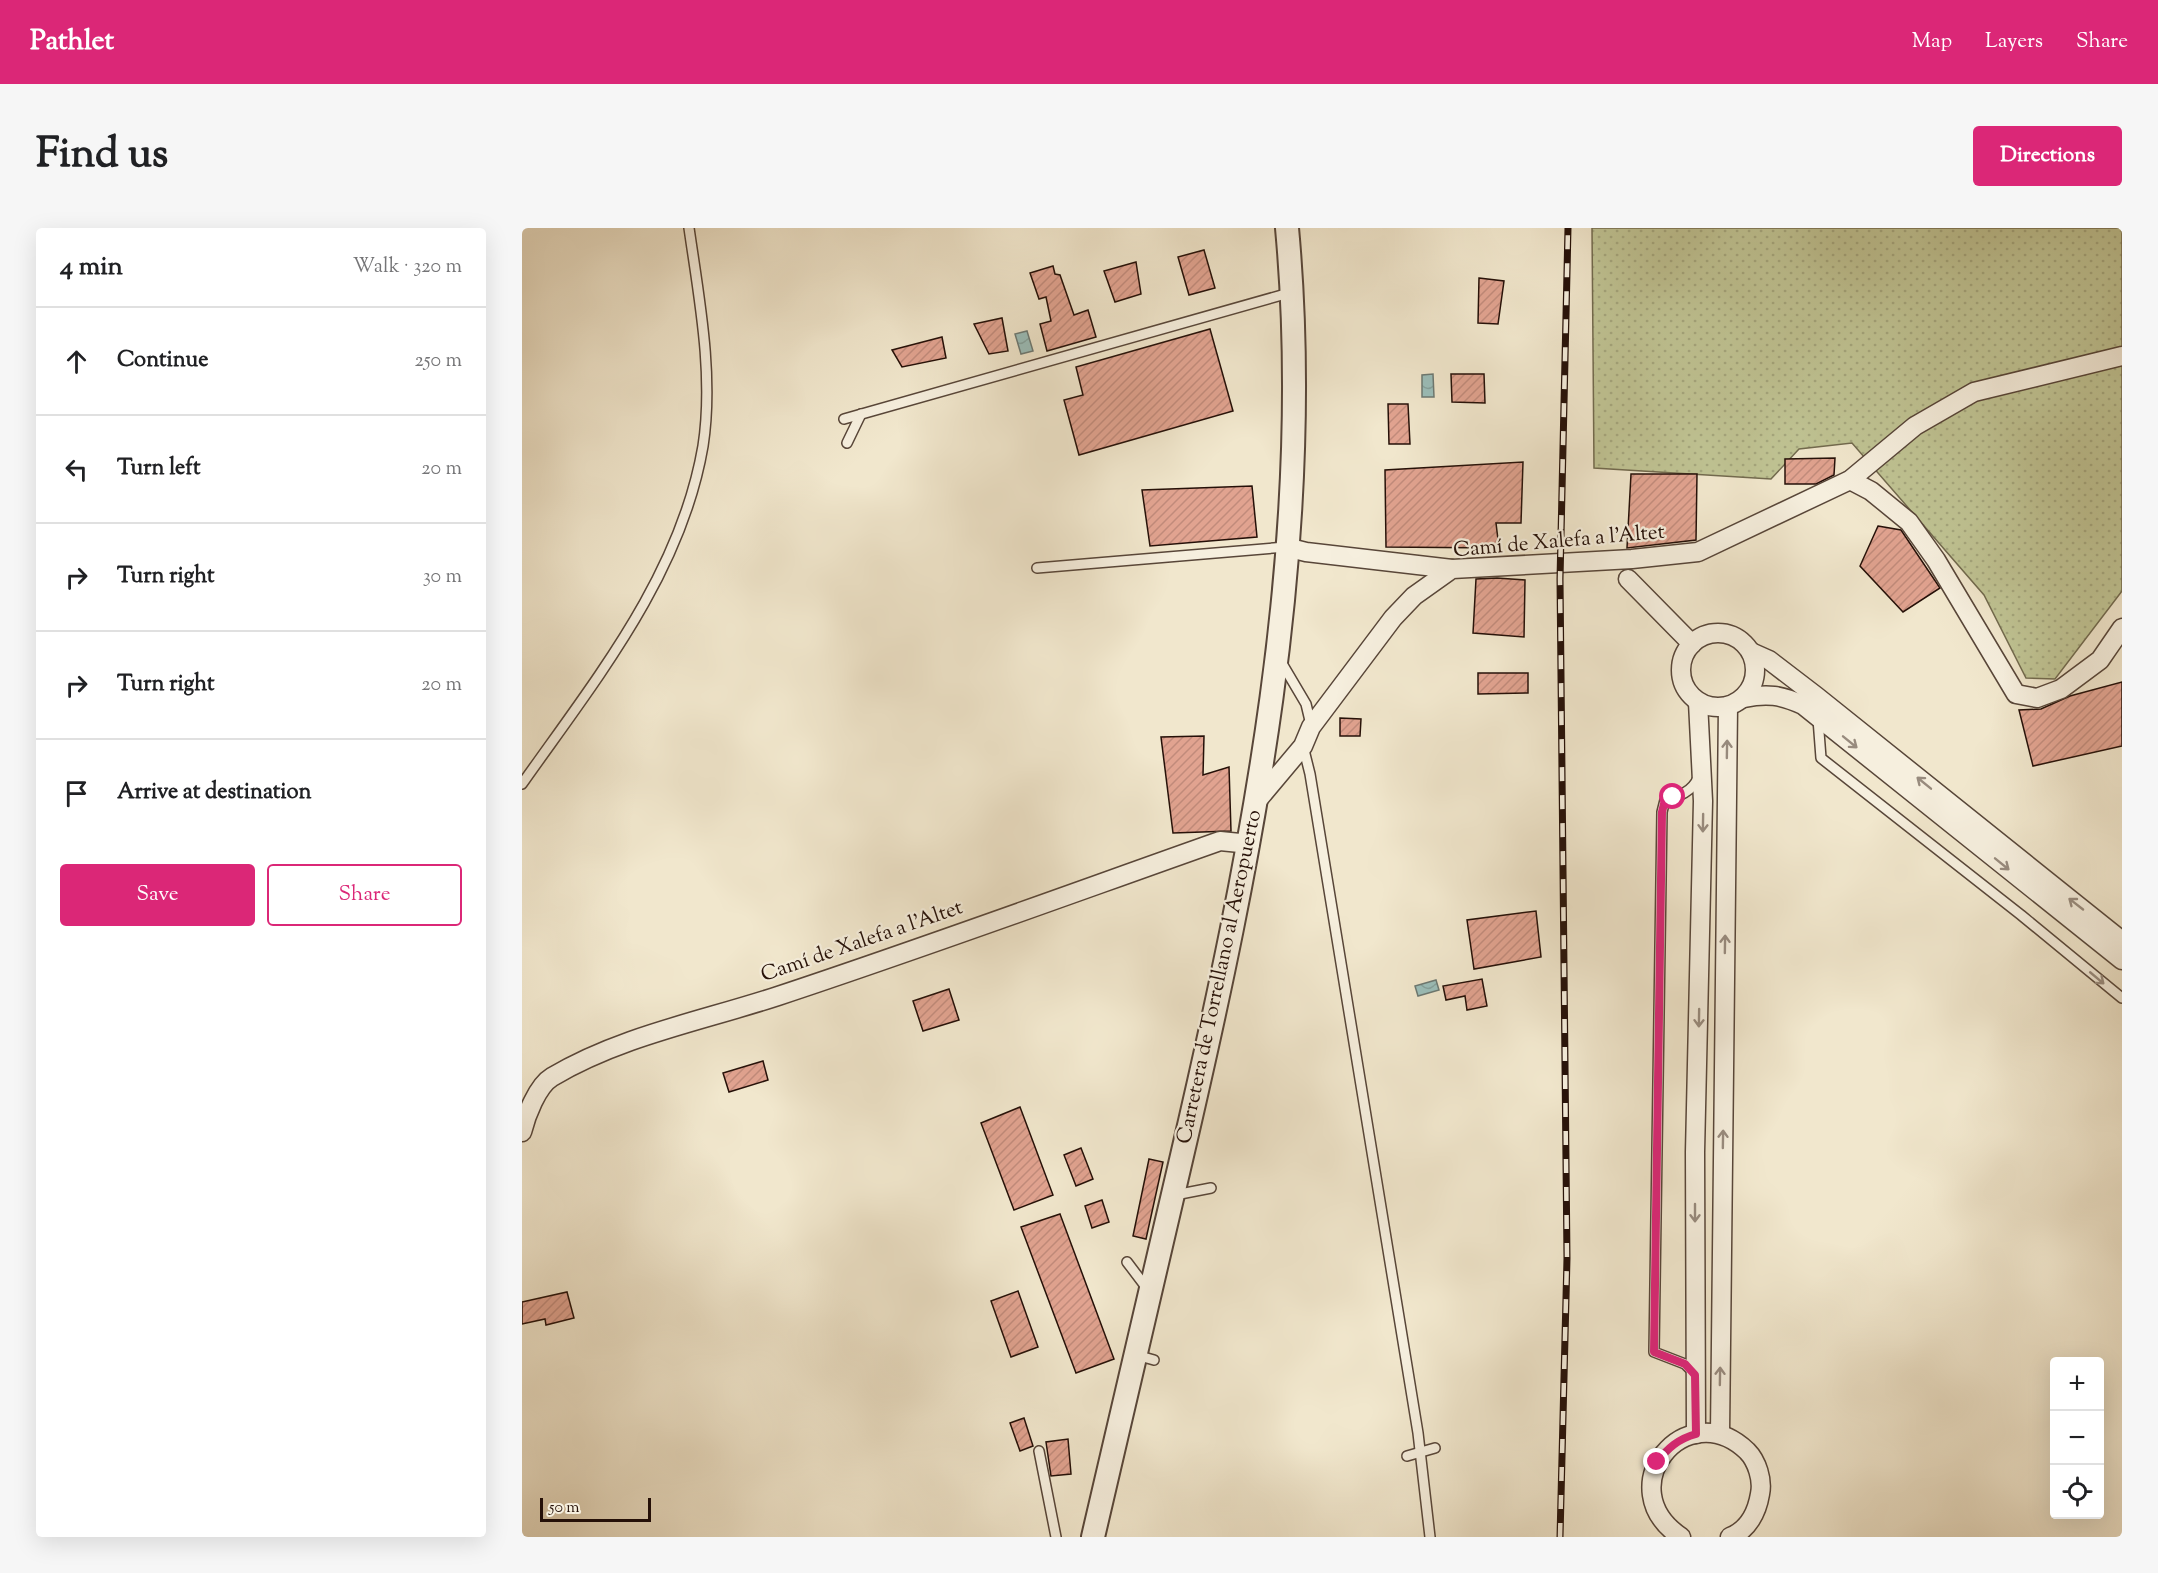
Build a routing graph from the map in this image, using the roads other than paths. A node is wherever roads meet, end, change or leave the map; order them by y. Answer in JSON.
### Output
{"nodes":[{"id":1,"x":689,"y":228,"type":"edge"},
{"id":2,"x":1287,"y":228,"type":"edge"},
{"id":3,"x":1292,"y":292,"type":"junction"},
{"id":4,"x":2122,"y":356,"type":"edge"},
{"id":5,"x":861,"y":414,"type":"junction"},
{"id":6,"x":844,"y":419,"type":"dead end"},
{"id":7,"x":847,"y":443,"type":"dead end"},
{"id":8,"x":1850,"y":480,"type":"junction"},
{"id":9,"x":1286,"y":547,"type":"junction"},
{"id":10,"x":1036,"y":568,"type":"dead end"},
{"id":11,"x":1452,"y":569,"type":"junction"},
{"id":12,"x":1628,"y":579,"type":"dead end"},
{"id":13,"x":2122,"y":628,"type":"edge"},
{"id":14,"x":1692,"y":645,"type":"junction"},
{"id":15,"x":1751,"y":652,"type":"junction"},
{"id":16,"x":1276,"y":653,"type":"junction"},
{"id":17,"x":1698,"y":702,"type":"junction"},
{"id":18,"x":1736,"y":702,"type":"junction"},
{"id":19,"x":1818,"y":717,"type":"junction"},
{"id":20,"x":1311,"y":727,"type":"junction"},
{"id":21,"x":1303,"y":746,"type":"junction"},
{"id":22,"x":1702,"y":770,"type":"junction"},
{"id":23,"x":522,"y":784,"type":"edge"},
{"id":24,"x":1256,"y":802,"type":"junction"},
{"id":25,"x":1250,"y":844,"type":"junction"},
{"id":26,"x":2122,"y":940,"type":"edge"},
{"id":27,"x":2122,"y":960,"type":"edge"},
{"id":28,"x":2122,"y":998,"type":"edge"},
{"id":29,"x":522,"y":1132,"type":"edge"},
{"id":30,"x":1211,"y":1188,"type":"dead end"},
{"id":31,"x":1173,"y":1196,"type":"junction"},
{"id":32,"x":1127,"y":1262,"type":"dead end"},
{"id":33,"x":1150,"y":1293,"type":"junction"},
{"id":34,"x":1695,"y":1375,"type":"junction"},
{"id":35,"x":1696,"y":1434,"type":"junction"},
{"id":36,"x":1720,"y":1434,"type":"junction"},
{"id":37,"x":1435,"y":1448,"type":"dead end"},
{"id":38,"x":1039,"y":1451,"type":"dead end"},
{"id":39,"x":1420,"y":1451,"type":"junction"},
{"id":40,"x":1407,"y":1456,"type":"dead end"},
{"id":41,"x":1056,"y":1537,"type":"edge"},
{"id":42,"x":1093,"y":1537,"type":"edge"},
{"id":43,"x":1430,"y":1537,"type":"edge"},
{"id":44,"x":1681,"y":1537,"type":"edge"},
{"id":45,"x":1730,"y":1537,"type":"edge"}],
"edges":[{"from":1,"to":23,"type":"lane"},
{"from":2,"to":3,"type":"street","name":"Carretera de Torrellano al Aeropuerto"},
{"from":3,"to":5,"type":"lane"},
{"from":3,"to":9,"type":"street","name":"Carretera de Torrellano al Aeropuerto"},
{"from":4,"to":8,"type":"street","name":"Camí de Xalefa a l'Altet"},
{"from":5,"to":6,"type":"lane"},
{"from":5,"to":7,"type":"lane"},
{"from":8,"to":11,"type":"street","name":"Camí de Xalefa a l'Altet"},
{"from":8,"to":13,"type":"street"},
{"from":9,"to":10,"type":"lane"},
{"from":9,"to":11,"type":"street"},
{"from":9,"to":16,"type":"street","name":"Carretera de Torrellano al Aeropuerto"},
{"from":11,"to":20,"type":"street","name":"Camí de Xalefa a l'Altet"},
{"from":12,"to":14,"type":"street"},
{"from":14,"to":15,"type":"street"},
{"from":14,"to":17,"type":"street"},
{"from":15,"to":18,"type":"street"},
{"from":26,"to":15,"type":"street","one_way":true},
{"from":16,"to":20,"type":"lane"},
{"from":16,"to":24,"type":"street","name":"Carretera de Torrellano al Aeropuerto"},
{"from":17,"to":18,"type":"street"},
{"from":17,"to":22,"type":"street"},
{"from":18,"to":19,"type":"street"},
{"from":36,"to":18,"type":"street","one_way":true},
{"from":19,"to":27,"type":"street","one_way":true},
{"from":19,"to":28,"type":"lane","one_way":true},
{"from":20,"to":21,"type":"street","name":"Camí de Xalefa a l'Altet"},
{"from":21,"to":24,"type":"street","name":"Camí de Xalefa a l'Altet"},
{"from":21,"to":39,"type":"lane"},
{"from":22,"to":34,"type":"street","one_way":true},
{"from":22,"to":34,"type":"lane"},
{"from":24,"to":25,"type":"street","name":"Carretera de Torrellano al Aeropuerto"},
{"from":25,"to":29,"type":"street","name":"Camí de Xalefa a l'Altet"},
{"from":25,"to":31,"type":"street","name":"Carretera de Torrellano al Aeropuerto"},
{"from":30,"to":31,"type":"lane"},
{"from":31,"to":33,"type":"street","name":"Carretera de Torrellano al Aeropuerto"},
{"from":32,"to":33,"type":"lane"},
{"from":33,"to":42,"type":"street","name":"Carretera de Torrellano al Aeropuerto"},
{"from":34,"to":35,"type":"street"},
{"from":35,"to":36,"type":"street"},
{"from":35,"to":44,"type":"street"},
{"from":36,"to":45,"type":"street"},
{"from":37,"to":39,"type":"lane"},
{"from":38,"to":41,"type":"lane"},
{"from":39,"to":40,"type":"lane"},
{"from":39,"to":43,"type":"lane"}]}
